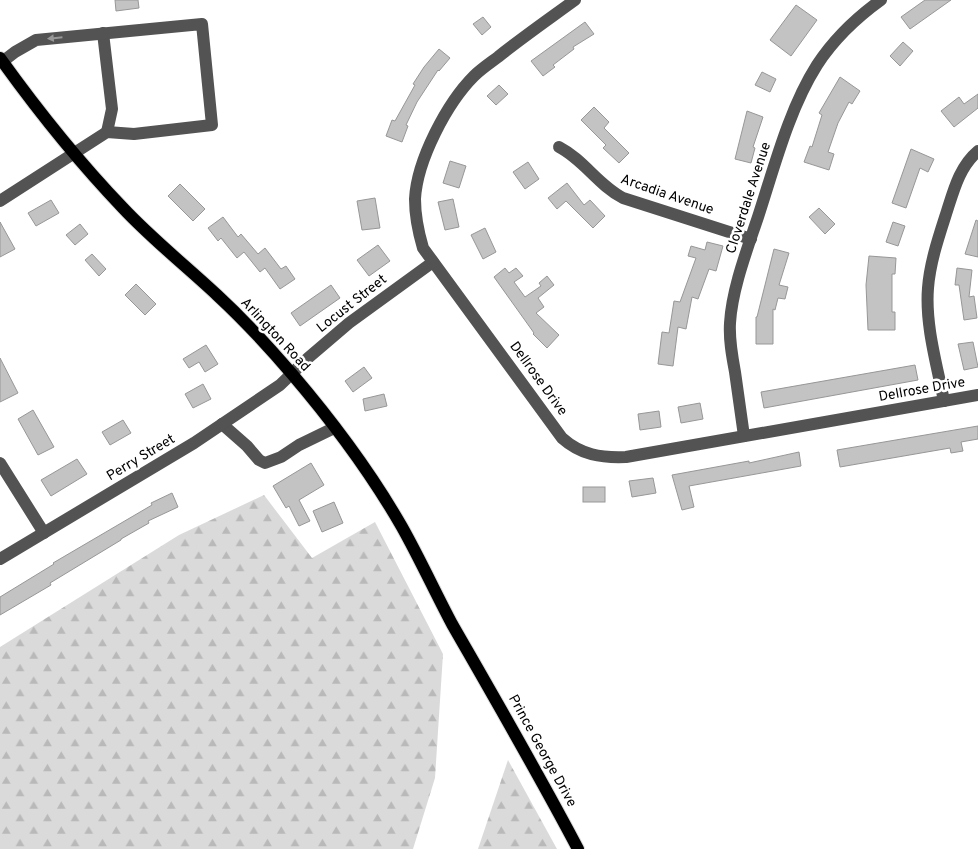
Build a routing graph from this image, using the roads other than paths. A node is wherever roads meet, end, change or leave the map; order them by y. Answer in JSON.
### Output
{"nodes":[{"id":1,"x":575,"y":0,"type":"edge"},
{"id":2,"x":880,"y":0,"type":"edge"},
{"id":3,"x":103,"y":33,"type":"junction"},
{"id":4,"x":1,"y":60,"type":"edge"},
{"id":5,"x":107,"y":132,"type":"junction"},
{"id":6,"x":559,"y":147,"type":"dead end"},
{"id":7,"x":978,"y":151,"type":"edge"},
{"id":8,"x":73,"y":154,"type":"junction"},
{"id":9,"x":0,"y":201,"type":"edge"},
{"id":10,"x":751,"y":239,"type":"junction"},
{"id":11,"x":433,"y":262,"type":"junction"},
{"id":12,"x":292,"y":374,"type":"junction"},
{"id":13,"x":978,"y":395,"type":"edge"},
{"id":14,"x":944,"y":401,"type":"junction"},
{"id":15,"x":222,"y":424,"type":"junction"},
{"id":16,"x":334,"y":428,"type":"junction"},
{"id":17,"x":744,"y":436,"type":"junction"},
{"id":18,"x":0,"y":463,"type":"edge"},
{"id":19,"x":44,"y":533,"type":"junction"},
{"id":20,"x":0,"y":559,"type":"edge"},
{"id":21,"x":478,"y":669,"type":"joint"},
{"id":22,"x":578,"y":849,"type":"edge"}],
"edges":[{"from":1,"to":11,"type":"street","name":"Dellrose Drive"},
{"from":2,"to":10,"type":"street","name":"Cloverdale Avenue"},
{"from":3,"to":4,"type":"street","one_way":true},
{"from":3,"to":5,"type":"street"},
{"from":3,"to":5,"type":"street"},
{"from":4,"to":8,"type":"main road","name":"Arlington Road"},
{"from":5,"to":8,"type":"street"},
{"from":6,"to":10,"type":"street","name":"Arcadia Avenue"},
{"from":7,"to":14,"type":"street"},
{"from":8,"to":9,"type":"street"},
{"from":8,"to":12,"type":"main road","name":"Arlington Road"},
{"from":10,"to":17,"type":"street","name":"Cloverdale Avenue"},
{"from":11,"to":12,"type":"street","name":"Locust Street"},
{"from":11,"to":17,"type":"street","name":"Dellrose Drive"},
{"from":12,"to":15,"type":"street","name":"Perry Street"},
{"from":12,"to":16,"type":"main road","name":"Arlington Road"},
{"from":13,"to":14,"type":"street","name":"Dellrose Drive"},
{"from":14,"to":17,"type":"street","name":"Dellrose Drive"},
{"from":15,"to":16,"type":"street"},
{"from":15,"to":19,"type":"street","name":"Perry Street"},
{"from":16,"to":21,"type":"main road","name":"Arlington Road"},
{"from":18,"to":19,"type":"street"},
{"from":19,"to":20,"type":"street","name":"Perry Street"},
{"from":21,"to":22,"type":"main road","name":"Prince George Drive"}]}
